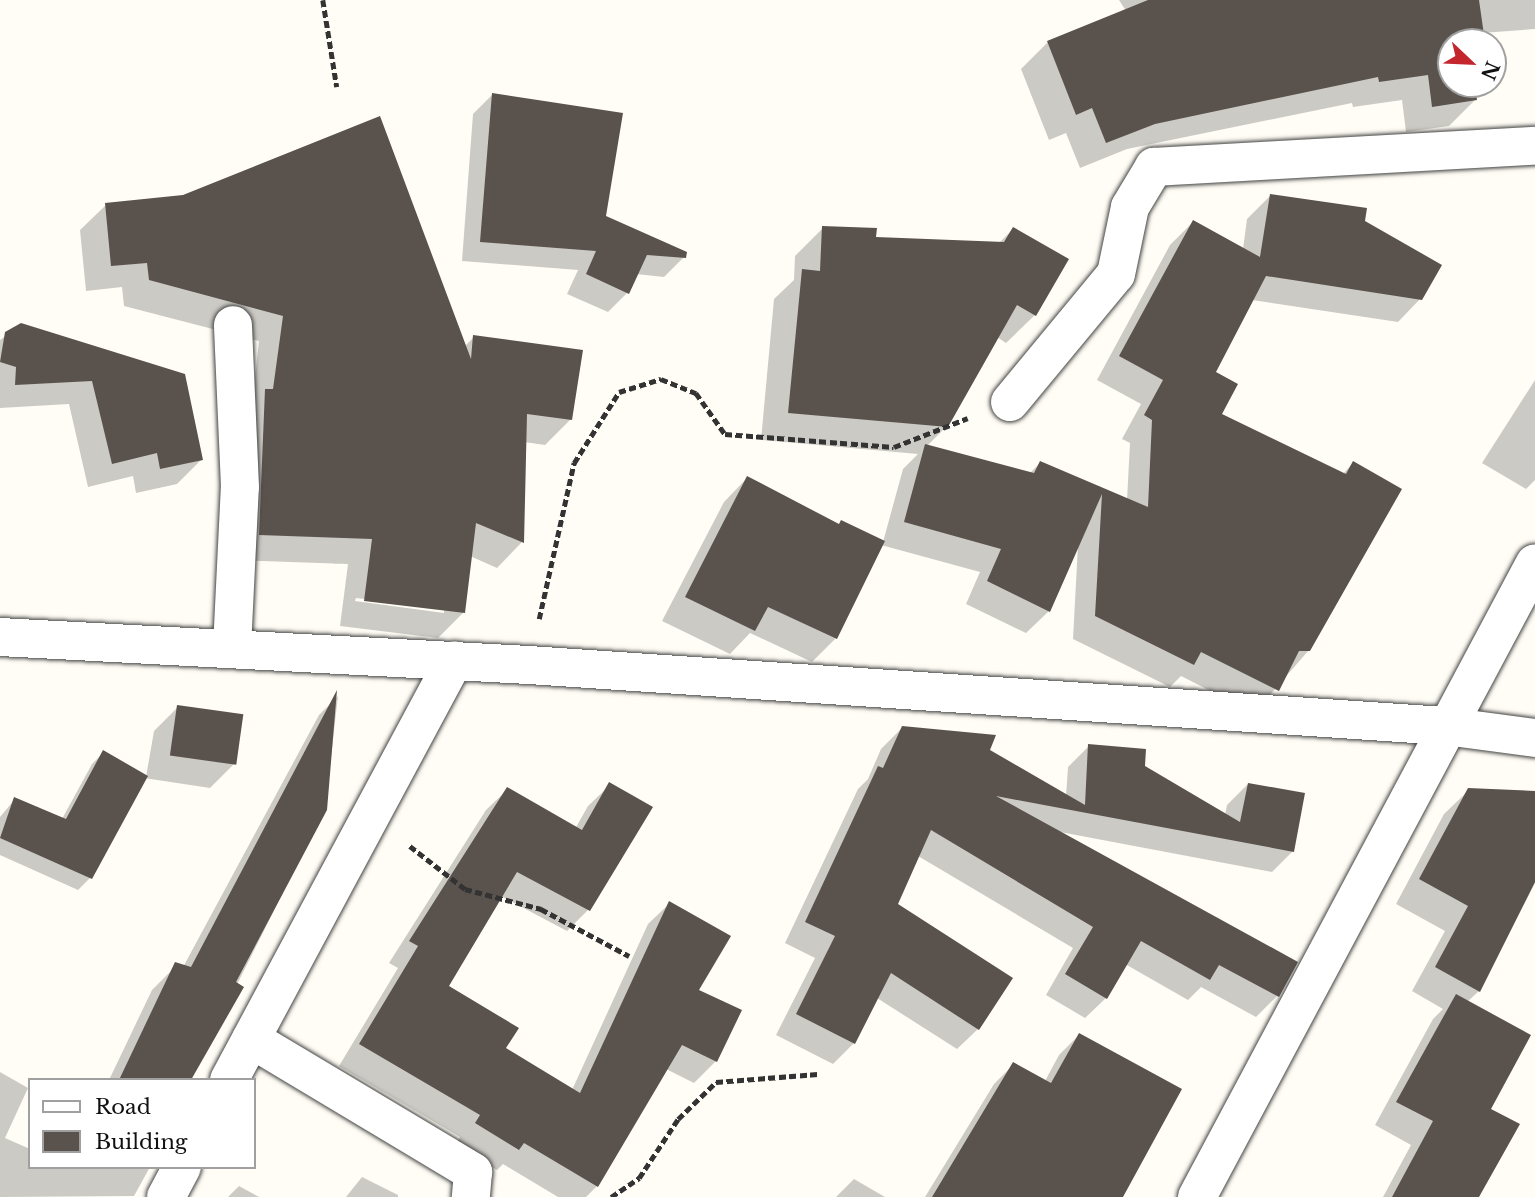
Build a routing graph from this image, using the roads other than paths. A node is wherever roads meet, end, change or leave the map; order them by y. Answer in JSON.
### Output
{"nodes":[{"id":1,"x":1535,"y":146,"type":"edge"},
{"id":2,"x":233,"y":325,"type":"dead end"},
{"id":3,"x":1010,"y":402,"type":"road end"},
{"id":4,"x":1535,"y":563,"type":"edge"},
{"id":5,"x":0,"y":637,"type":"edge"},
{"id":6,"x":232,"y":649,"type":"junction"},
{"id":7,"x":454,"y":660,"type":"junction"},
{"id":8,"x":1445,"y":726,"type":"junction"},
{"id":9,"x":1535,"y":738,"type":"edge"},
{"id":10,"x":251,"y":1039,"type":"junction"},
{"id":11,"x":230,"y":1078,"type":"edge"},
{"id":12,"x":181,"y":1169,"type":"edge"},
{"id":13,"x":166,"y":1197,"type":"edge"},
{"id":14,"x":471,"y":1197,"type":"edge"},
{"id":15,"x":1197,"y":1197,"type":"edge"}],
"edges":[{"from":1,"to":3,"type":"street"},
{"from":2,"to":6,"type":"street"},
{"from":4,"to":8,"type":"street"},
{"from":5,"to":6,"type":"street"},
{"from":6,"to":7,"type":"street"},
{"from":7,"to":8,"type":"street"},
{"from":7,"to":10,"type":"street"},
{"from":8,"to":9,"type":"street"},
{"from":8,"to":15,"type":"street"},
{"from":10,"to":11,"type":"street"},
{"from":10,"to":14,"type":"street"},
{"from":12,"to":13,"type":"street"}]}
